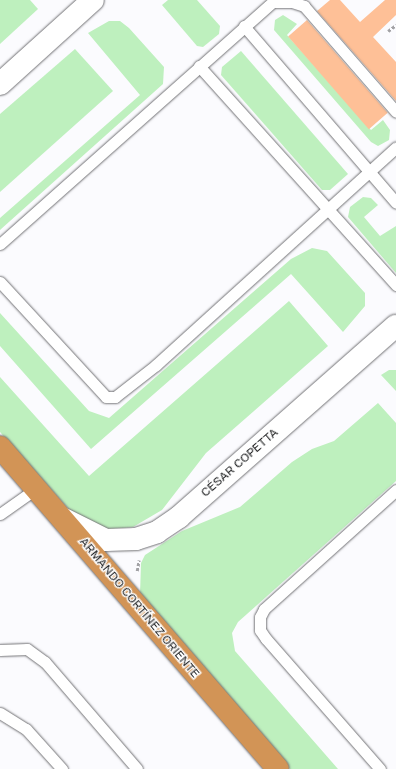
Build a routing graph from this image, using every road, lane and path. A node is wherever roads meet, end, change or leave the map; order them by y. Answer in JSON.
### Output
{"nodes":[{"id":1,"x":93,"y":0,"type":"edge"},
{"id":2,"x":396,"y":25,"type":"edge"},
{"id":3,"x":244,"y":26,"type":"junction"},
{"id":4,"x":388,"y":31,"type":"dead end"},
{"id":5,"x":199,"y":66,"type":"junction"},
{"id":6,"x":0,"y":84,"type":"edge"},
{"id":7,"x":396,"y":112,"type":"edge"},
{"id":8,"x":396,"y":147,"type":"edge"},
{"id":9,"x":371,"y":173,"type":"junction"},
{"id":10,"x":396,"y":203,"type":"edge"},
{"id":11,"x":329,"y":209,"type":"junction"},
{"id":12,"x":0,"y":244,"type":"edge"},
{"id":13,"x":0,"y":282,"type":"edge"},
{"id":14,"x":396,"y":285,"type":"edge"},
{"id":15,"x":396,"y":326,"type":"edge"},
{"id":16,"x":0,"y":447,"type":"edge"},
{"id":17,"x":37,"y":488,"type":"junction"},
{"id":18,"x":396,"y":490,"type":"edge"},
{"id":19,"x":0,"y":514,"type":"edge"},
{"id":20,"x":64,"y":519,"type":"junction"},
{"id":21,"x":0,"y":650,"type":"edge"},
{"id":22,"x":0,"y":714,"type":"edge"},
{"id":23,"x":62,"y":769,"type":"edge"},
{"id":24,"x":137,"y":769,"type":"edge"},
{"id":25,"x":278,"y":769,"type":"edge"},
{"id":26,"x":380,"y":769,"type":"edge"}],
"edges":[{"from":1,"to":6,"type":"street"},
{"from":2,"to":4,"type":"path"},
{"from":3,"to":5,"type":"lane"},
{"from":3,"to":7,"type":"lane"},
{"from":3,"to":9,"type":"lane"},
{"from":5,"to":11,"type":"lane"},
{"from":5,"to":12,"type":"lane"},
{"from":8,"to":9,"type":"lane"},
{"from":9,"to":10,"type":"lane"},
{"from":9,"to":11,"type":"lane"},
{"from":11,"to":13,"type":"lane"},
{"from":11,"to":14,"type":"lane"},
{"from":15,"to":20,"type":"street","name":"CÉSAR COPETTA"},
{"from":16,"to":17,"type":"highway","name":"ARMANDO CORTÍNEZ ORIENTE"},
{"from":17,"to":19,"type":"lane"},
{"from":17,"to":20,"type":"highway","name":"ARMANDO CORTÍNEZ ORIENTE"},
{"from":18,"to":26,"type":"lane"},
{"from":20,"to":25,"type":"highway","name":"ARMANDO CORTÍNEZ ORIENTE"},
{"from":21,"to":24,"type":"lane"},
{"from":22,"to":23,"type":"lane"}]}
